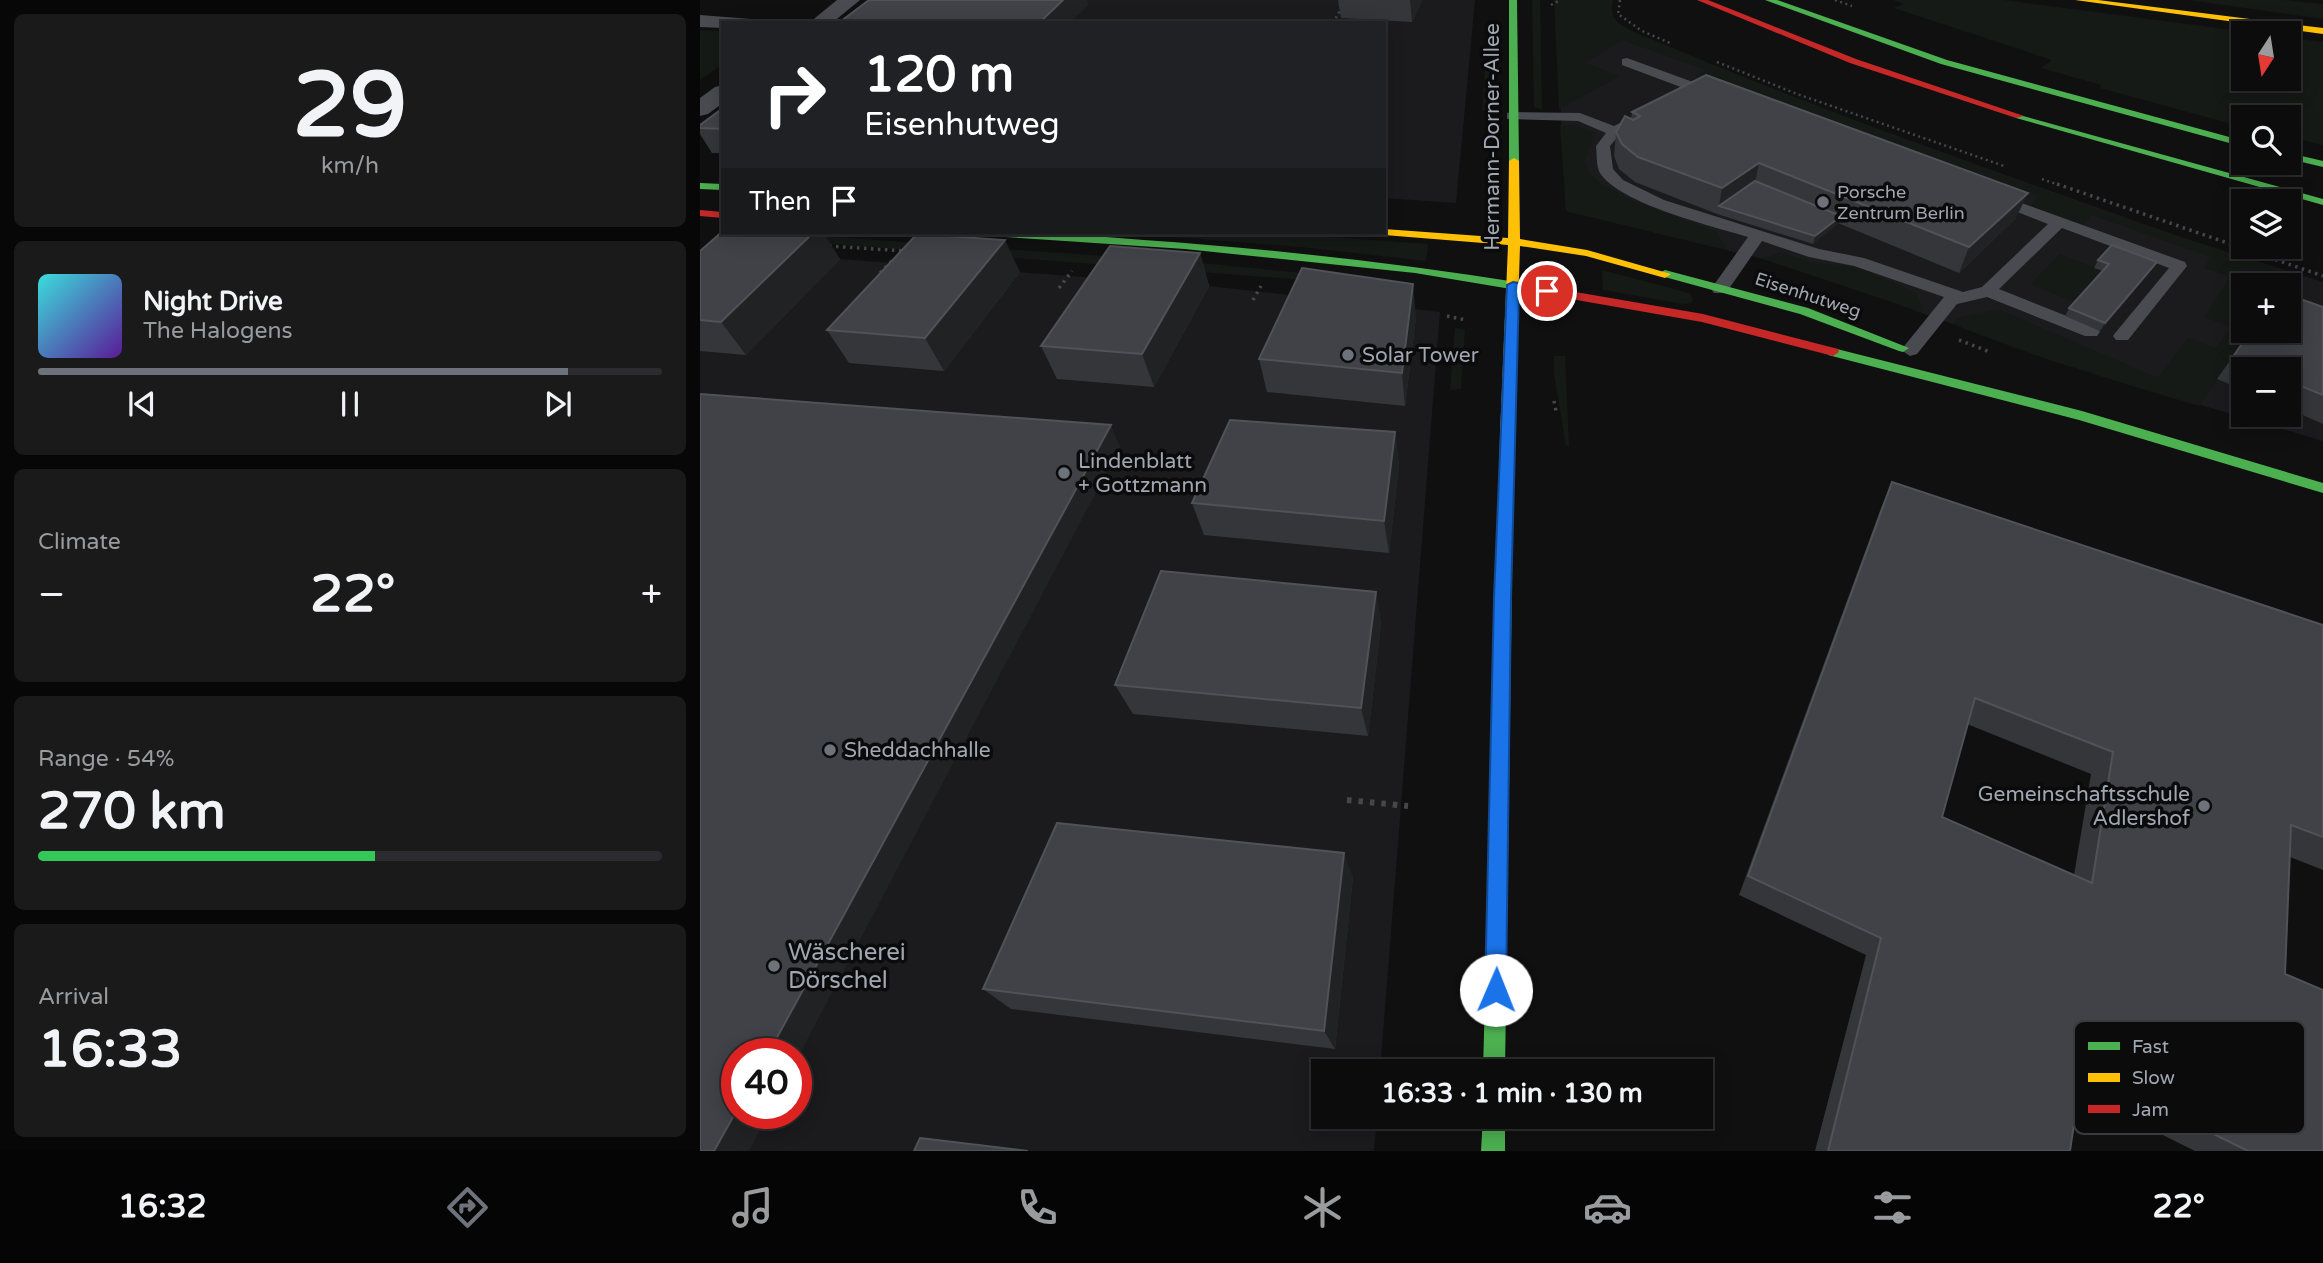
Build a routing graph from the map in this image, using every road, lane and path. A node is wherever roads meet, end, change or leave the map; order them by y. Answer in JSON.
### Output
{"nodes":[{"id":1,"x":850,"y":0,"type":"edge"},
{"id":2,"x":1346,"y":0,"type":"edge"},
{"id":3,"x":1513,"y":0,"type":"edge"},
{"id":4,"x":1560,"y":0,"type":"edge"},
{"id":5,"x":1620,"y":0,"type":"edge"},
{"id":6,"x":1702,"y":0,"type":"edge"},
{"id":7,"x":1835,"y":0,"type":"edge"},
{"id":8,"x":2079,"y":0,"type":"edge"},
{"id":9,"x":1774,"y":2,"type":"edge"},
{"id":10,"x":1551,"y":5,"type":"dead end"},
{"id":11,"x":1852,"y":6,"type":"dead end"},
{"id":12,"x":700,"y":21,"type":"edge"},
{"id":13,"x":822,"y":21,"type":"edge"},
{"id":14,"x":1334,"y":21,"type":"edge"},
{"id":15,"x":721,"y":22,"type":"edge"},
{"id":16,"x":2323,"y":31,"type":"edge"},
{"id":17,"x":1681,"y":47,"type":"dead end"},
{"id":18,"x":1706,"y":58,"type":"dead end"},
{"id":19,"x":1628,"y":62,"type":"dead end"},
{"id":20,"x":1706,"y":91,"type":"joint"},
{"id":21,"x":721,"y":93,"type":"edge"},
{"id":22,"x":700,"y":109,"type":"edge"},
{"id":23,"x":1512,"y":116,"type":"junction"},
{"id":24,"x":2030,"y":120,"type":"junction"},
{"id":25,"x":1615,"y":131,"type":"junction"},
{"id":26,"x":2231,"y":141,"type":"edge"},
{"id":27,"x":2301,"y":159,"type":"edge"},
{"id":28,"x":2323,"y":164,"type":"edge"},
{"id":29,"x":2134,"y":166,"type":"dead end"},
{"id":30,"x":2006,"y":167,"type":"dead end"},
{"id":31,"x":2032,"y":176,"type":"dead end"},
{"id":32,"x":700,"y":186,"type":"edge"},
{"id":33,"x":721,"y":187,"type":"edge"},
{"id":34,"x":1982,"y":194,"type":"edge"},
{"id":35,"x":2323,"y":202,"type":"edge"},
{"id":36,"x":700,"y":213,"type":"edge"},
{"id":37,"x":721,"y":215,"type":"edge"},
{"id":38,"x":2059,"y":222,"type":"junction"},
{"id":39,"x":1386,"y":232,"type":"edge"},
{"id":40,"x":1016,"y":235,"type":"edge"},
{"id":41,"x":1758,"y":235,"type":"junction"},
{"id":42,"x":1514,"y":242,"type":"junction"},
{"id":43,"x":895,"y":258,"type":"edge"},
{"id":44,"x":1073,"y":270,"type":"dead end"},
{"id":45,"x":880,"y":273,"type":"edge"},
{"id":46,"x":2323,"y":276,"type":"edge"},
{"id":47,"x":1261,"y":285,"type":"dead end"},
{"id":48,"x":1513,"y":285,"type":"junction"},
{"id":49,"x":1059,"y":288,"type":"dead end"},
{"id":50,"x":1720,"y":289,"type":"junction"},
{"id":51,"x":1988,"y":290,"type":"junction"},
{"id":52,"x":1962,"y":297,"type":"junction"},
{"id":53,"x":1253,"y":300,"type":"dead end"},
{"id":54,"x":1447,"y":316,"type":"dead end"},
{"id":55,"x":1466,"y":320,"type":"dead end"},
{"id":56,"x":2091,"y":332,"type":"edge"},
{"id":57,"x":2122,"y":337,"type":"dead end"},
{"id":58,"x":1918,"y":353,"type":"joint"},
{"id":59,"x":1953,"y":366,"type":"dead end"},
{"id":60,"x":2082,"y":416,"type":"junction"},
{"id":61,"x":2323,"y":488,"type":"edge"},
{"id":62,"x":1347,"y":800,"type":"dead end"},
{"id":63,"x":1408,"y":806,"type":"dead end"},
{"id":64,"x":1494,"y":1059,"type":"edge"},
{"id":65,"x":1493,"y":1129,"type":"edge"},
{"id":66,"x":1493,"y":1151,"type":"edge"}],
"edges":[{"from":1,"to":13,"type":"street"},
{"from":2,"to":14,"type":"path"},
{"from":3,"to":23,"type":"main road","name":"Hermann-Dorner-Allee"},
{"from":4,"to":10,"type":"path"},
{"from":5,"to":17,"type":"path"},
{"from":6,"to":24,"type":"main road"},
{"from":7,"to":11,"type":"path","bridge":true},
{"from":8,"to":16,"type":"main road"},
{"from":9,"to":26,"type":"main road"},
{"from":12,"to":15,"type":"street"},
{"from":18,"to":30,"type":"path"},
{"from":19,"to":20,"type":"lane"},
{"from":20,"to":25,"type":"lane"},
{"from":21,"to":22,"type":"street"},
{"from":23,"to":25,"type":"lane"},
{"from":23,"to":42,"type":"main road","name":"Hermann-Dorner-Allee"},
{"from":24,"to":29,"type":"main road"},
{"from":24,"to":35,"type":"main road"},
{"from":25,"to":41,"type":"lane"},
{"from":27,"to":28,"type":"main road"},
{"from":31,"to":46,"type":"path"},
{"from":32,"to":33,"type":"main road"},
{"from":34,"to":38,"type":"lane"},
{"from":36,"to":37,"type":"main road"},
{"from":38,"to":51,"type":"lane"},
{"from":38,"to":57,"type":"lane"},
{"from":39,"to":42,"type":"main road","name":"Eisenhutweg"},
{"from":40,"to":48,"type":"main road"},
{"from":41,"to":50,"type":"lane"},
{"from":41,"to":52,"type":"lane"},
{"from":42,"to":48,"type":"main road","name":"Hermann-Dorner-Allee"},
{"from":42,"to":50,"type":"main road","name":"Eisenhutweg"},
{"from":43,"to":45,"type":"path"},
{"from":44,"to":49,"type":"path"},
{"from":47,"to":53,"type":"path"},
{"from":48,"to":60,"type":"main road"},
{"from":48,"to":64,"type":"main road","name":"Hermann-Dorner-Allee"},
{"from":50,"to":58,"type":"main road","name":"Eisenhutweg"},
{"from":51,"to":52,"type":"lane"},
{"from":51,"to":56,"type":"lane"},
{"from":52,"to":58,"type":"lane"},
{"from":54,"to":55,"type":"path"},
{"from":59,"to":60,"type":"main road"},
{"from":60,"to":61,"type":"main road"},
{"from":62,"to":63,"type":"path"},
{"from":65,"to":66,"type":"main road"}]}
